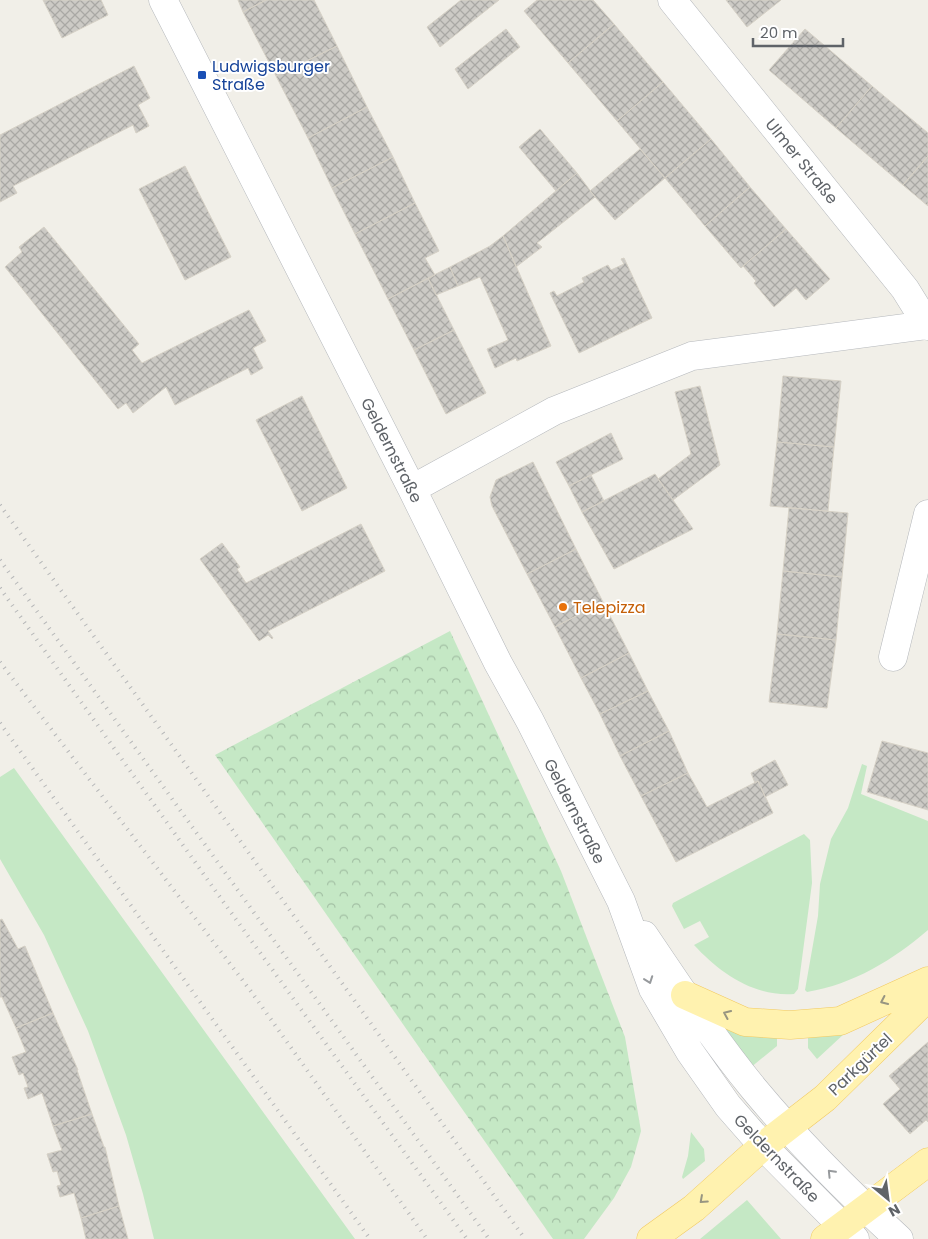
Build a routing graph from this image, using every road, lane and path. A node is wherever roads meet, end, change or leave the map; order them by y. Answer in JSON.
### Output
{"nodes":[{"id":1,"x":163,"y":0,"type":"edge"},
{"id":2,"x":672,"y":0,"type":"edge"},
{"id":3,"x":928,"y":326,"type":"edge"},
{"id":4,"x":412,"y":489,"type":"junction"},
{"id":5,"x":928,"y":514,"type":"edge"},
{"id":6,"x":893,"y":657,"type":"dead end"},
{"id":7,"x":621,"y":901,"type":"junction"},
{"id":8,"x":928,"y":981,"type":"edge"},
{"id":9,"x":684,"y":995,"type":"junction"},
{"id":10,"x":928,"y":997,"type":"edge"},
{"id":11,"x":787,"y":1127,"type":"junction"},
{"id":12,"x":763,"y":1146,"type":"junction"},
{"id":13,"x":928,"y":1162,"type":"edge"},
{"id":14,"x":865,"y":1208,"type":"junction"},
{"id":15,"x":841,"y":1235,"type":"edge"},
{"id":16,"x":652,"y":1239,"type":"edge"},
{"id":17,"x":899,"y":1239,"type":"edge"}],
"edges":[{"from":1,"to":4,"type":"street","name":"Geldernstraße"},
{"from":2,"to":3,"type":"street","name":"Ulmer Straße"},
{"from":3,"to":4,"type":"street","name":"Ulmer Straße"},
{"from":4,"to":7,"type":"street","name":"Geldernstraße"},
{"from":5,"to":6,"type":"street"},
{"from":7,"to":9,"type":"street","name":"Geldernstraße"},
{"from":7,"to":12,"type":"street","name":"Geldernstraße","one_way":true},
{"from":8,"to":9,"type":"main road","one_way":true},
{"from":9,"to":11,"type":"street","name":"Geldernstraße"},
{"from":10,"to":11,"type":"main road","name":"Parkgürtel"},
{"from":11,"to":12,"type":"main road","name":"Parkgürtel"},
{"from":14,"to":11,"type":"street","name":"Geldernstraße","one_way":true},
{"from":12,"to":15,"type":"street","name":"Geldernstraße"},
{"from":12,"to":16,"type":"main road","name":"Parkgürtel","one_way":true},
{"from":13,"to":14,"type":"main road"},
{"from":14,"to":15,"type":"main road"},
{"from":14,"to":17,"type":"street","name":"Geldernstraße"}]}
